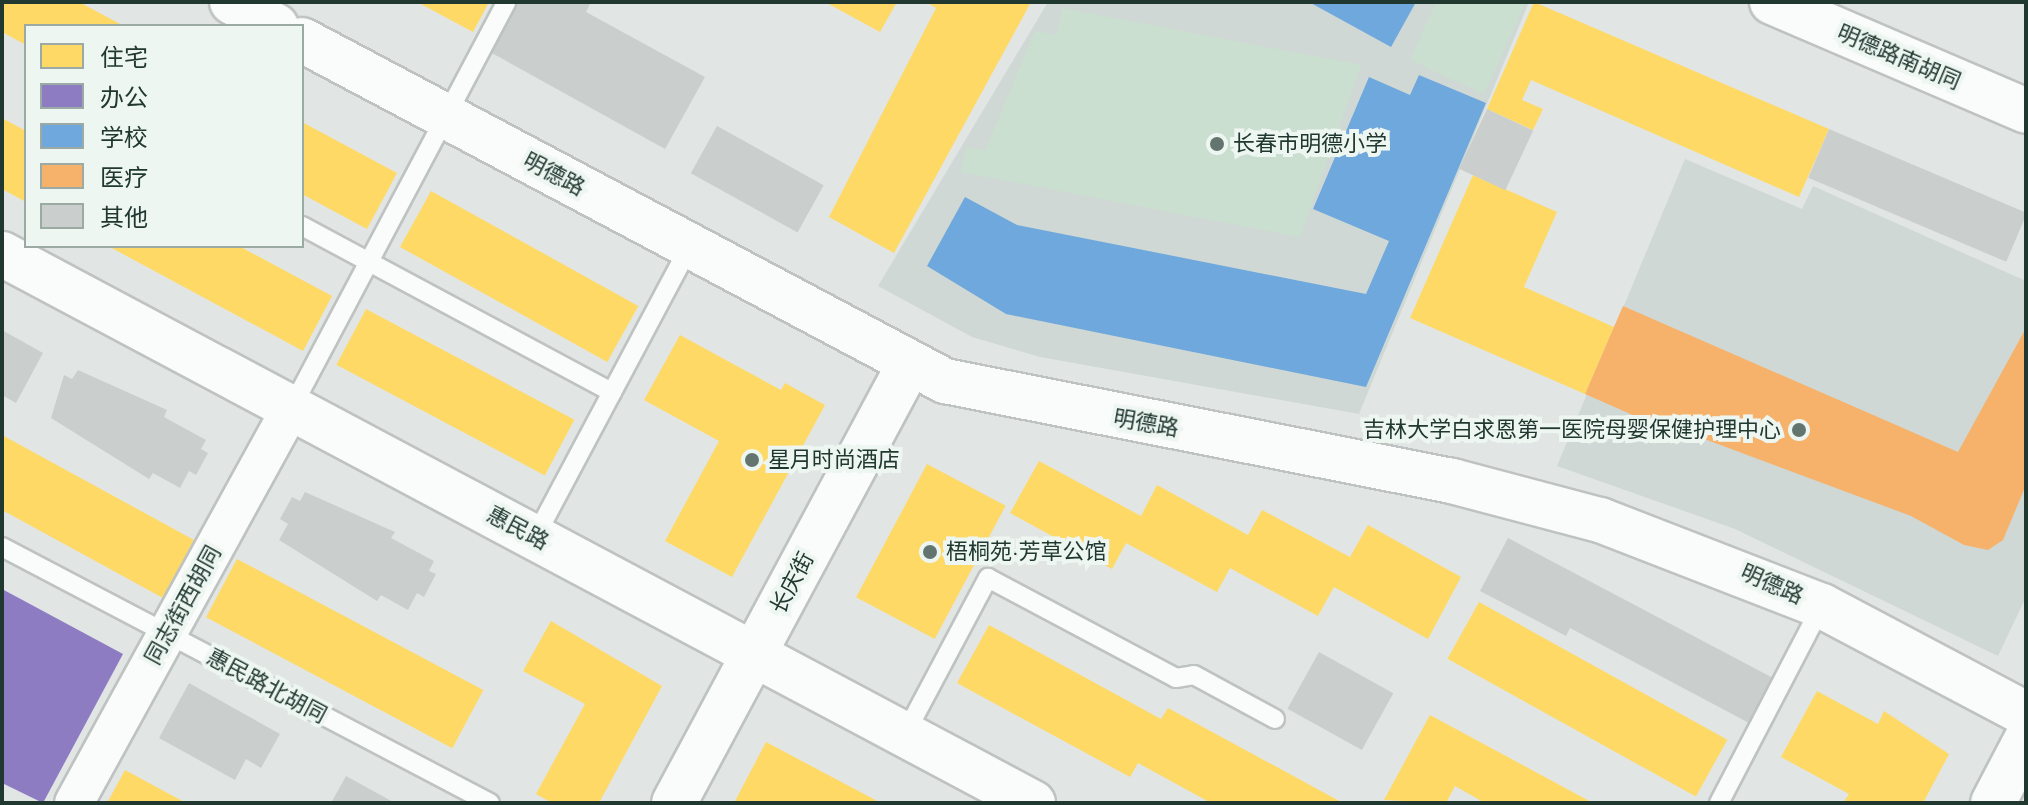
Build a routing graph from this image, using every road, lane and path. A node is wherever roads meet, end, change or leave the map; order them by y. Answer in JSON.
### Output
{"nodes":[{"id":1,"x":232,"y":2,"type":"edge"},
{"id":2,"x":506,"y":2,"type":"edge"},
{"id":3,"x":1772,"y":2,"type":"edge"},
{"id":4,"x":272,"y":24,"type":"edge"},
{"id":5,"x":304,"y":41,"type":"edge"},
{"id":6,"x":2026,"y":111,"type":"edge"},
{"id":7,"x":447,"y":117,"type":"junction"},
{"id":8,"x":304,"y":227,"type":"edge"},
{"id":9,"x":689,"y":247,"type":"junction"},
{"id":10,"x":2,"y":254,"type":"edge"},
{"id":11,"x":370,"y":262,"type":"junction"},
{"id":12,"x":909,"y":364,"type":"junction"},
{"id":13,"x":612,"y":392,"type":"junction"},
{"id":14,"x":292,"y":407,"type":"junction"},
{"id":15,"x":535,"y":537,"type":"junction"},
{"id":16,"x":2,"y":547,"type":"edge"},
{"id":17,"x":1822,"y":606,"type":"junction"},
{"id":18,"x":167,"y":634,"type":"junction"},
{"id":19,"x":754,"y":654,"type":"junction"},
{"id":20,"x":2026,"y":714,"type":"edge"},
{"id":21,"x":1275,"y":719,"type":"dead end"},
{"id":22,"x":905,"y":734,"type":"junction"},
{"id":23,"x":2026,"y":740,"type":"edge"},
{"id":24,"x":74,"y":803,"type":"edge"},
{"id":25,"x":490,"y":803,"type":"edge"},
{"id":26,"x":674,"y":803,"type":"edge"},
{"id":27,"x":1033,"y":803,"type":"edge"},
{"id":28,"x":1719,"y":803,"type":"edge"},
{"id":29,"x":1993,"y":803,"type":"edge"}],
"edges":[{"from":1,"to":4,"type":"street"},
{"from":2,"to":7,"type":"lane"},
{"from":3,"to":6,"type":"street","name":"明德路南胡同"},
{"from":5,"to":7,"type":"street","name":"明德路"},
{"from":7,"to":9,"type":"street","name":"明德路"},
{"from":7,"to":11,"type":"lane"},
{"from":8,"to":11,"type":"lane"},
{"from":9,"to":12,"type":"street","name":"明德路"},
{"from":9,"to":13,"type":"lane"},
{"from":10,"to":14,"type":"street","name":"惠民路"},
{"from":11,"to":13,"type":"lane"},
{"from":11,"to":14,"type":"lane"},
{"from":12,"to":17,"type":"street","name":"明德路"},
{"from":12,"to":19,"type":"street","name":"长庆街"},
{"from":13,"to":15,"type":"lane"},
{"from":14,"to":15,"type":"street","name":"惠民路"},
{"from":14,"to":18,"type":"street","name":"同志街西胡同"},
{"from":15,"to":19,"type":"street","name":"惠民路"},
{"from":16,"to":18,"type":"lane","name":"惠民路北胡同"},
{"from":17,"to":20,"type":"street","name":"明德路"},
{"from":17,"to":28,"type":"lane"},
{"from":18,"to":24,"type":"street","name":"同志街西胡同"},
{"from":18,"to":25,"type":"lane","name":"惠民路北胡同"},
{"from":19,"to":22,"type":"street","name":"惠民路"},
{"from":19,"to":26,"type":"street","name":"长庆街"},
{"from":21,"to":22,"type":"lane"},
{"from":22,"to":27,"type":"street","name":"惠民路"},
{"from":23,"to":29,"type":"street"}]}
